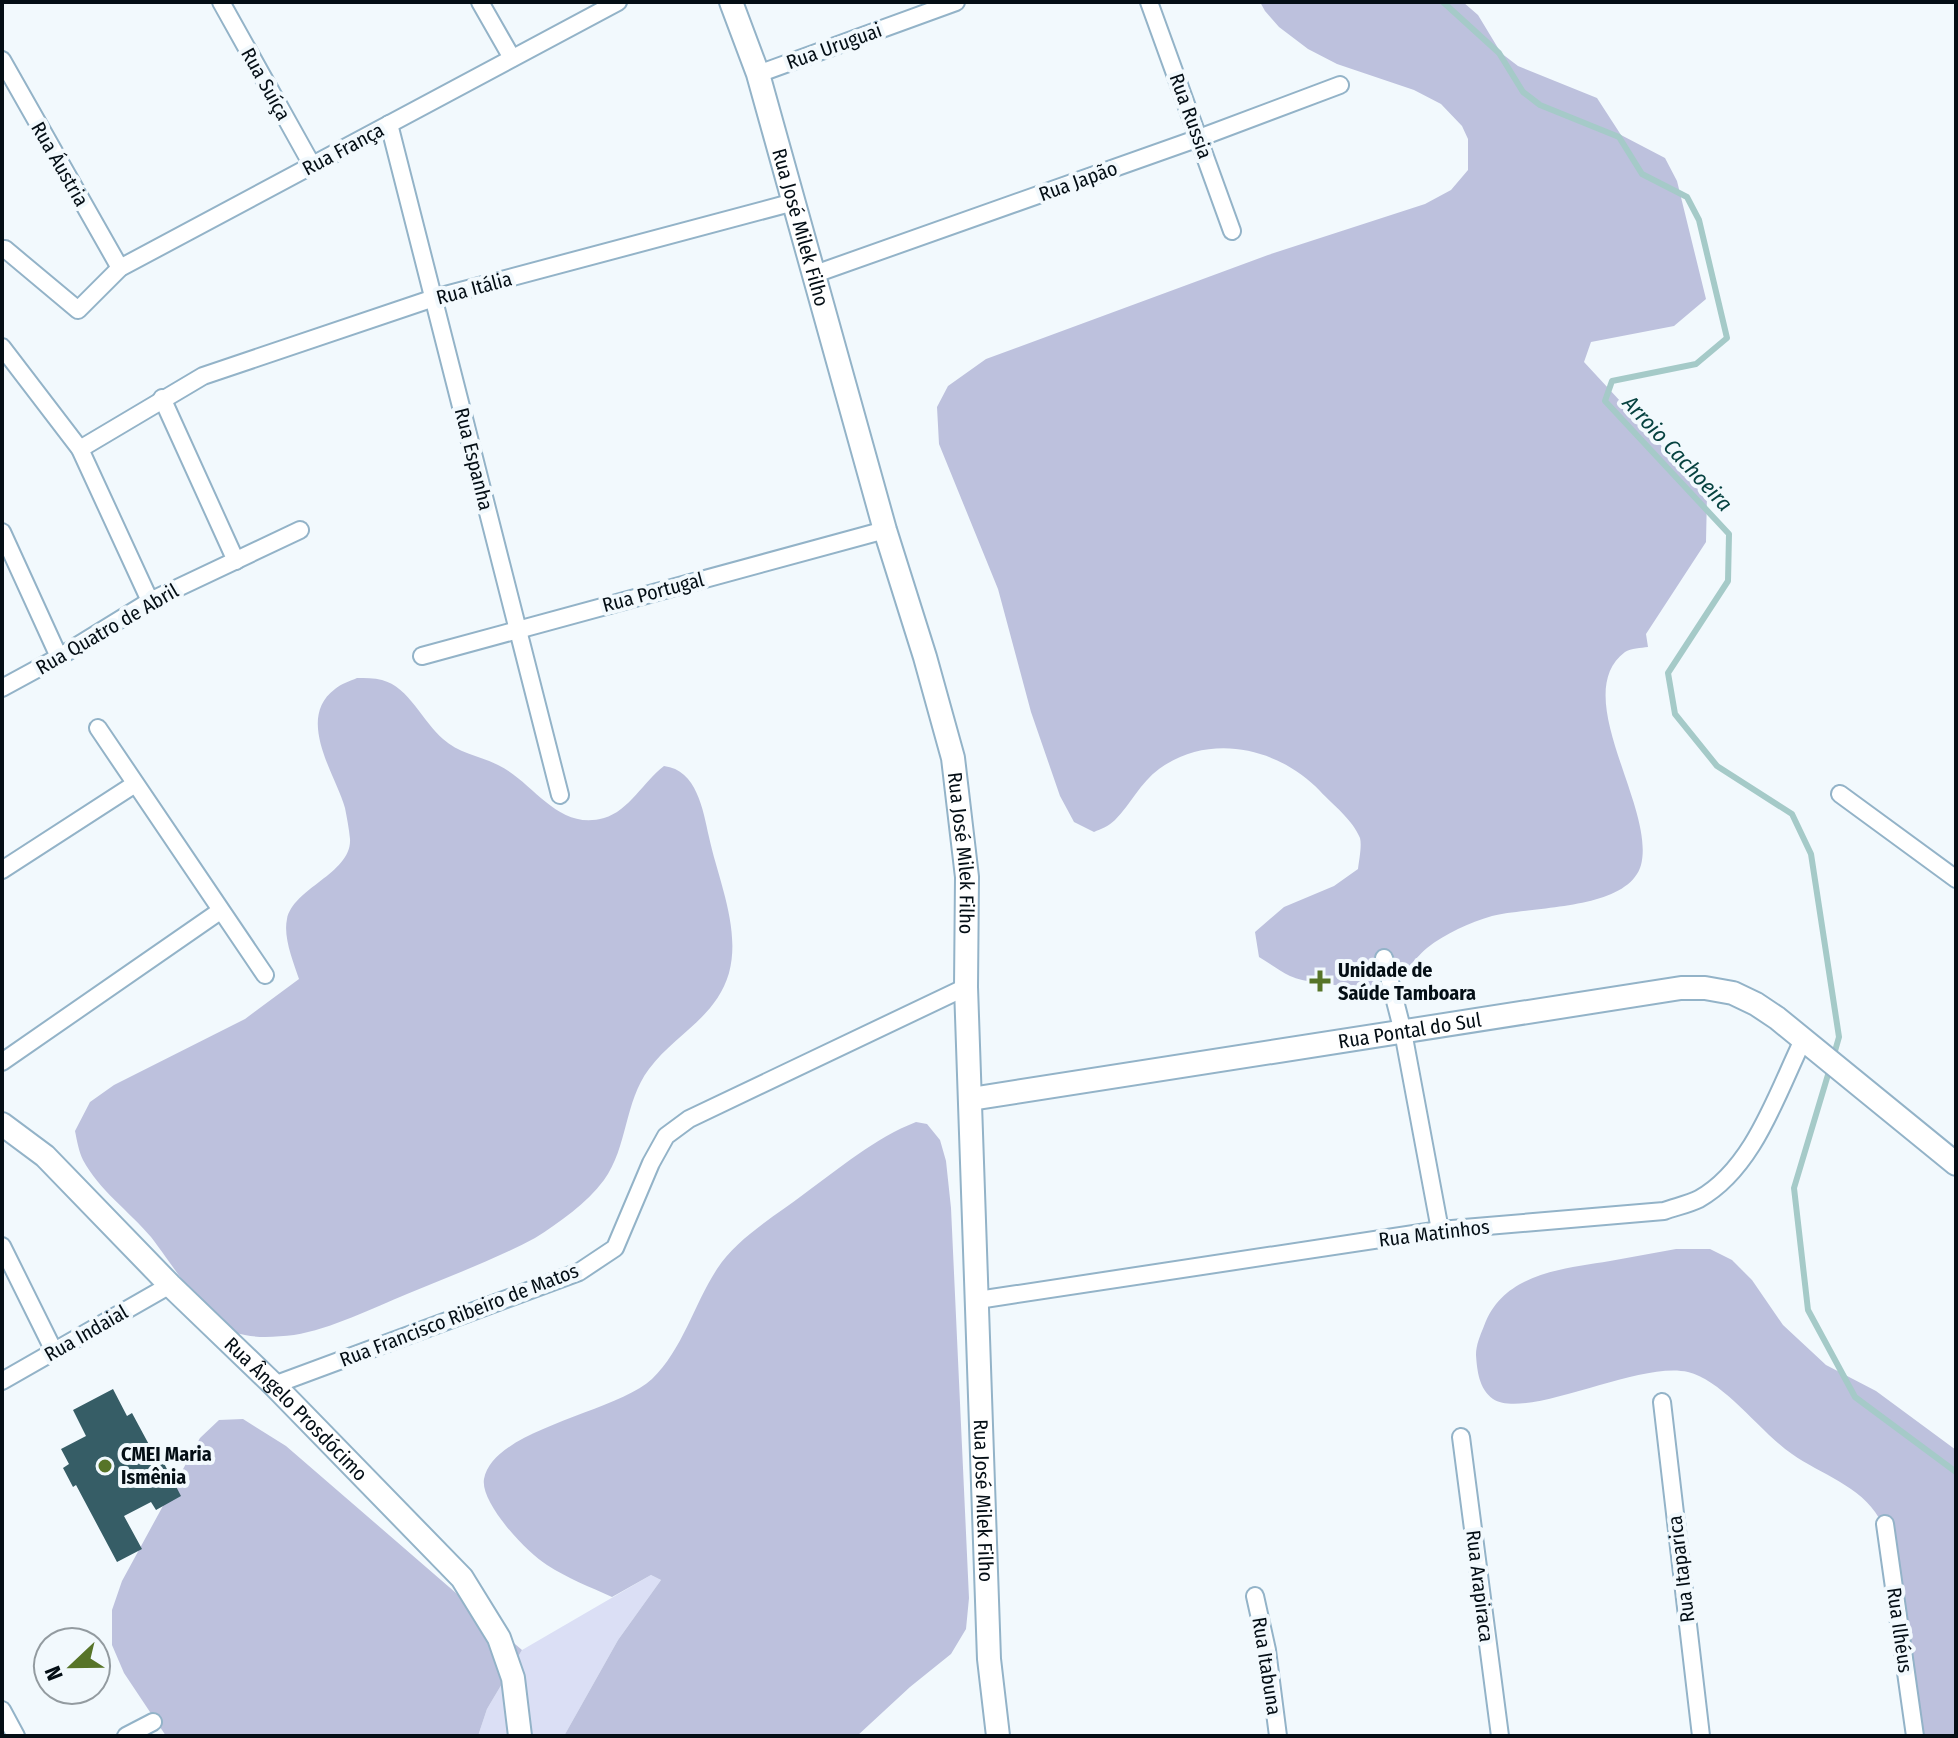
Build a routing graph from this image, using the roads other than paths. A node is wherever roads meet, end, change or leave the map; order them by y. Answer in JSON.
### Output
{"nodes":[{"id":1,"x":221,"y":2,"type":"edge"},
{"id":2,"x":480,"y":2,"type":"edge"},
{"id":3,"x":618,"y":2,"type":"edge"},
{"id":4,"x":731,"y":2,"type":"edge"},
{"id":5,"x":956,"y":2,"type":"edge"},
{"id":6,"x":1149,"y":2,"type":"edge"},
{"id":7,"x":512,"y":58,"type":"junction"},
{"id":8,"x":2,"y":60,"type":"edge"},
{"id":9,"x":758,"y":74,"type":"junction"},
{"id":10,"x":1340,"y":85,"type":"dead end"},
{"id":11,"x":389,"y":124,"type":"junction"},
{"id":12,"x":1199,"y":138,"type":"junction"},
{"id":13,"x":312,"y":165,"type":"junction"},
{"id":14,"x":794,"y":202,"type":"junction"},
{"id":15,"x":1232,"y":231,"type":"dead end"},
{"id":16,"x":5,"y":249,"type":"dead end"},
{"id":17,"x":120,"y":268,"type":"junction"},
{"id":18,"x":815,"y":274,"type":"junction"},
{"id":19,"x":434,"y":298,"type":"junction"},
{"id":20,"x":2,"y":347,"type":"edge"},
{"id":21,"x":162,"y":398,"type":"junction"},
{"id":22,"x":80,"y":449,"type":"junction"},
{"id":23,"x":300,"y":530,"type":"dead end"},
{"id":24,"x":885,"y":530,"type":"junction"},
{"id":25,"x":2,"y":532,"type":"edge"},
{"id":26,"x":236,"y":561,"type":"junction"},
{"id":27,"x":150,"y":601,"type":"junction"},
{"id":28,"x":516,"y":629,"type":"junction"},
{"id":29,"x":422,"y":656,"type":"dead end"},
{"id":30,"x":59,"y":657,"type":"junction"},
{"id":31,"x":2,"y":688,"type":"edge"},
{"id":32,"x":98,"y":728,"type":"dead end"},
{"id":33,"x":135,"y":784,"type":"junction"},
{"id":34,"x":1840,"y":794,"type":"dead end"},
{"id":35,"x":560,"y":795,"type":"dead end"},
{"id":36,"x":2,"y":870,"type":"edge"},
{"id":37,"x":1956,"y":879,"type":"edge"},
{"id":38,"x":220,"y":911,"type":"junction"},
{"id":39,"x":1384,"y":958,"type":"dead end"},
{"id":40,"x":265,"y":975,"type":"dead end"},
{"id":41,"x":966,"y":987,"type":"junction"},
{"id":42,"x":1403,"y":1032,"type":"junction"},
{"id":43,"x":1803,"y":1040,"type":"junction"},
{"id":44,"x":2,"y":1062,"type":"edge"},
{"id":45,"x":971,"y":1099,"type":"junction"},
{"id":46,"x":2,"y":1124,"type":"edge"},
{"id":47,"x":1956,"y":1164,"type":"edge"},
{"id":48,"x":1440,"y":1230,"type":"junction"},
{"id":49,"x":2,"y":1246,"type":"edge"},
{"id":50,"x":170,"y":1285,"type":"junction"},
{"id":51,"x":978,"y":1300,"type":"junction"},
{"id":52,"x":54,"y":1351,"type":"junction"},
{"id":53,"x":2,"y":1381,"type":"edge"},
{"id":54,"x":274,"y":1385,"type":"junction"},
{"id":55,"x":1662,"y":1402,"type":"dead end"},
{"id":56,"x":1461,"y":1437,"type":"dead end"},
{"id":57,"x":1885,"y":1524,"type":"dead end"},
{"id":58,"x":1255,"y":1596,"type":"dead end"},
{"id":59,"x":2,"y":1710,"type":"edge"},
{"id":60,"x":153,"y":1722,"type":"dead end"},
{"id":61,"x":16,"y":1736,"type":"edge"},
{"id":62,"x":126,"y":1736,"type":"edge"},
{"id":63,"x":520,"y":1736,"type":"edge"},
{"id":64,"x":998,"y":1736,"type":"edge"},
{"id":65,"x":1278,"y":1736,"type":"edge"},
{"id":66,"x":1500,"y":1736,"type":"edge"},
{"id":67,"x":1701,"y":1736,"type":"edge"},
{"id":68,"x":1915,"y":1736,"type":"edge"}],
"edges":[{"from":1,"to":13,"type":"street","name":"Rua Suíça"},
{"from":2,"to":7,"type":"street"},
{"from":3,"to":7,"type":"street","name":"Rua França"},
{"from":4,"to":9,"type":"street","name":"Rua José Milek Filho"},
{"from":5,"to":9,"type":"street","name":"Rua Uruguai"},
{"from":6,"to":12,"type":"street","name":"Rua Russia"},
{"from":7,"to":11,"type":"street","name":"Rua França"},
{"from":8,"to":17,"type":"street","name":"Rua Áustria"},
{"from":9,"to":14,"type":"street","name":"Rua José Milek Filho"},
{"from":10,"to":12,"type":"street","name":"Rua Japão"},
{"from":11,"to":13,"type":"street","name":"Rua França"},
{"from":11,"to":19,"type":"street","name":"Rua Espanha"},
{"from":12,"to":15,"type":"street","name":"Rua Russia"},
{"from":12,"to":18,"type":"street","name":"Rua Japão"},
{"from":13,"to":17,"type":"street","name":"Rua França"},
{"from":14,"to":18,"type":"street","name":"Rua José Milek Filho"},
{"from":14,"to":19,"type":"street","name":"Rua Itália"},
{"from":16,"to":17,"type":"street","name":"Rua França"},
{"from":18,"to":24,"type":"street","name":"Rua José Milek Filho"},
{"from":19,"to":21,"type":"street","name":"Rua Itália"},
{"from":19,"to":28,"type":"street","name":"Rua Espanha"},
{"from":20,"to":22,"type":"street"},
{"from":21,"to":22,"type":"street","name":"Rua Itália"},
{"from":21,"to":26,"type":"street"},
{"from":22,"to":27,"type":"street"},
{"from":23,"to":26,"type":"street","name":"Rua Quatro de Abril"},
{"from":24,"to":28,"type":"street","name":"Rua Portugal"},
{"from":24,"to":41,"type":"street","name":"Rua José Milek Filho"},
{"from":25,"to":30,"type":"street"},
{"from":26,"to":27,"type":"street","name":"Rua Quatro de Abril"},
{"from":27,"to":30,"type":"street","name":"Rua Quatro de Abril"},
{"from":28,"to":29,"type":"street","name":"Rua Portugal"},
{"from":28,"to":35,"type":"street","name":"Rua Espanha"},
{"from":30,"to":31,"type":"street","name":"Rua Quatro de Abril"},
{"from":32,"to":33,"type":"street"},
{"from":33,"to":36,"type":"street"},
{"from":33,"to":38,"type":"street"},
{"from":34,"to":37,"type":"street"},
{"from":38,"to":40,"type":"street"},
{"from":38,"to":44,"type":"street"},
{"from":39,"to":42,"type":"street"},
{"from":41,"to":45,"type":"street","name":"Rua José Milek Filho"},
{"from":41,"to":54,"type":"street","name":"Rua Francisco Ribeiro de Matos"},
{"from":42,"to":43,"type":"street","name":"Rua Pontal do Sul"},
{"from":42,"to":45,"type":"street","name":"Rua Pontal do Sul"},
{"from":42,"to":48,"type":"street"},
{"from":43,"to":47,"type":"street","name":"Rua Pontal do Sul"},
{"from":43,"to":48,"type":"street","name":"Rua Matinhos"},
{"from":45,"to":51,"type":"street","name":"Rua José Milek Filho"},
{"from":46,"to":50,"type":"street","name":"Rua Ângelo Prosdócimo"},
{"from":48,"to":51,"type":"street","name":"Rua Matinhos"},
{"from":49,"to":52,"type":"street"},
{"from":50,"to":52,"type":"street","name":"Rua Indaial"},
{"from":50,"to":54,"type":"street","name":"Rua Ângelo Prosdócimo"},
{"from":51,"to":64,"type":"street","name":"Rua José Milek Filho"},
{"from":52,"to":53,"type":"street","name":"Rua Indaial"},
{"from":54,"to":63,"type":"street","name":"Rua Ângelo Prosdócimo"},
{"from":55,"to":67,"type":"street","name":"Rua Itaparica"},
{"from":56,"to":66,"type":"street","name":"Rua Arapiraca"},
{"from":57,"to":68,"type":"street","name":"Rua Ilhéus"},
{"from":58,"to":65,"type":"street","name":"Rua Itabuna"},
{"from":59,"to":61,"type":"street"},
{"from":60,"to":62,"type":"street"}]}
